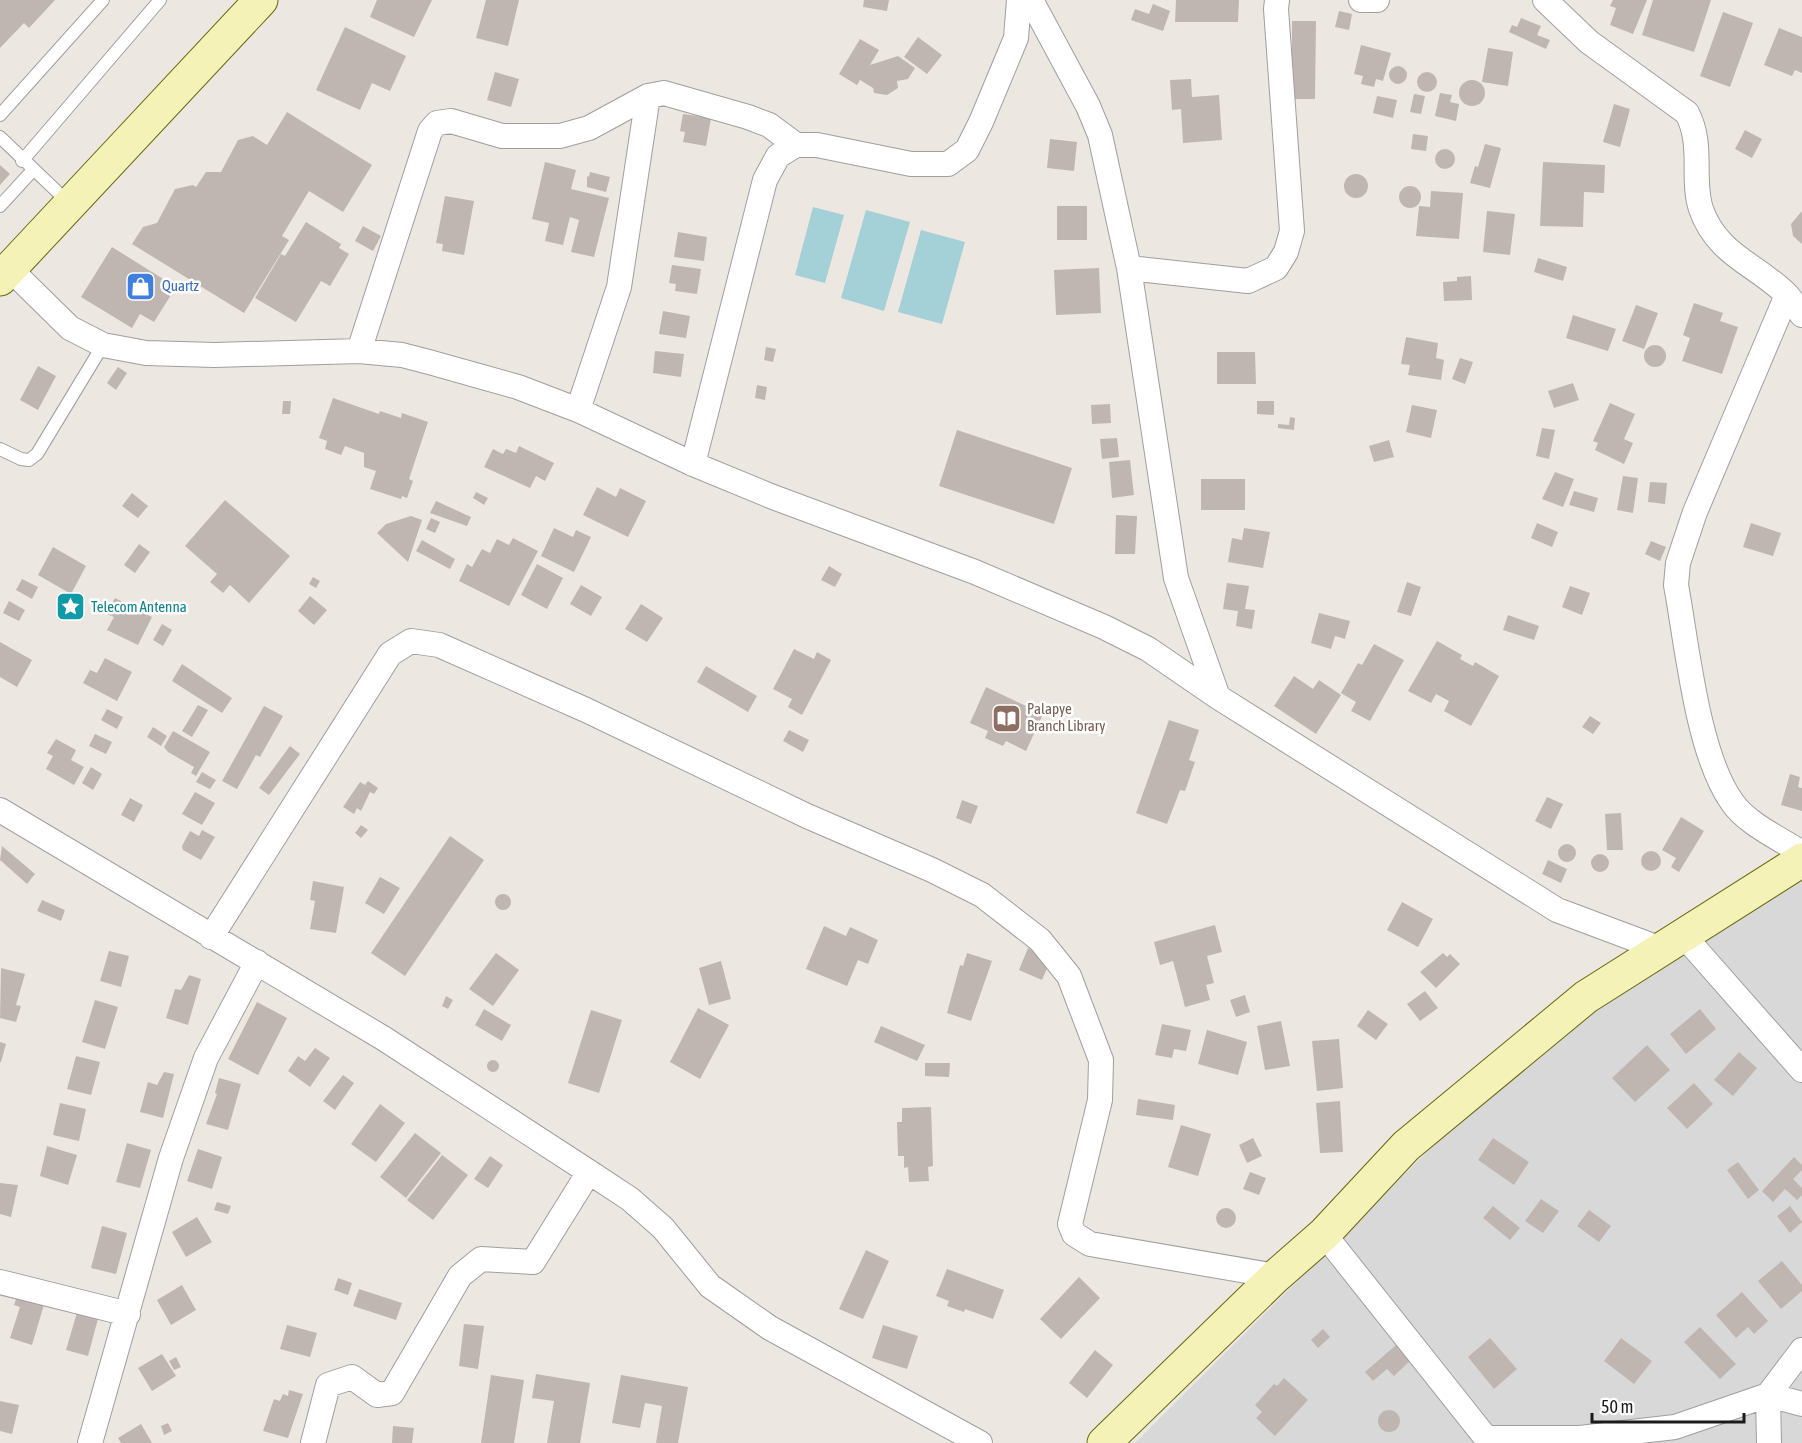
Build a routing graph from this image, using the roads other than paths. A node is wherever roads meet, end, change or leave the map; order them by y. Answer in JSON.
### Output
{"nodes":[{"id":1,"x":103,"y":0,"type":"edge"},
{"id":2,"x":160,"y":0,"type":"edge"},
{"id":3,"x":261,"y":0,"type":"edge"},
{"id":4,"x":1019,"y":0,"type":"edge"},
{"id":5,"x":1031,"y":0,"type":"edge"},
{"id":6,"x":1277,"y":0,"type":"edge"},
{"id":7,"x":1361,"y":0,"type":"edge"},
{"id":8,"x":1377,"y":0,"type":"edge"},
{"id":9,"x":1545,"y":0,"type":"edge"},
{"id":10,"x":648,"y":96,"type":"junction"},
{"id":11,"x":0,"y":115,"type":"edge"},
{"id":12,"x":0,"y":137,"type":"edge"},
{"id":13,"x":796,"y":145,"type":"junction"},
{"id":14,"x":22,"y":161,"type":"junction"},
{"id":15,"x":33,"y":170,"type":"junction"},
{"id":16,"x":70,"y":204,"type":"junction"},
{"id":17,"x":0,"y":206,"type":"edge"},
{"id":18,"x":1129,"y":268,"type":"junction"},
{"id":19,"x":3,"y":270,"type":"edge"},
{"id":20,"x":1787,"y":295,"type":"junction"},
{"id":21,"x":1802,"y":315,"type":"edge"},
{"id":22,"x":103,"y":345,"type":"junction"},
{"id":23,"x":359,"y":351,"type":"junction"},
{"id":24,"x":578,"y":410,"type":"junction"},
{"id":25,"x":0,"y":449,"type":"edge"},
{"id":26,"x":693,"y":464,"type":"junction"},
{"id":27,"x":1218,"y":697,"type":"junction"},
{"id":28,"x":0,"y":810,"type":"edge"},
{"id":29,"x":1802,"y":853,"type":"edge"},
{"id":30,"x":1802,"y":860,"type":"edge"},
{"id":31,"x":211,"y":937,"type":"junction"},
{"id":32,"x":1672,"y":943,"type":"junction"},
{"id":33,"x":257,"y":962,"type":"junction"},
{"id":34,"x":1802,"y":1070,"type":"edge"},
{"id":35,"x":590,"y":1172,"type":"junction"},
{"id":36,"x":1324,"y":1234,"type":"junction"},
{"id":37,"x":1276,"y":1276,"type":"junction"},
{"id":38,"x":0,"y":1282,"type":"edge"},
{"id":39,"x":128,"y":1314,"type":"junction"},
{"id":40,"x":1802,"y":1350,"type":"edge"},
{"id":41,"x":1768,"y":1395,"type":"junction"},
{"id":42,"x":1802,"y":1404,"type":"edge"},
{"id":43,"x":1486,"y":1440,"type":"edge"},
{"id":44,"x":90,"y":1443,"type":"edge"},
{"id":45,"x":313,"y":1443,"type":"edge"},
{"id":46,"x":981,"y":1443,"type":"edge"},
{"id":47,"x":1104,"y":1443,"type":"edge"},
{"id":48,"x":1769,"y":1443,"type":"edge"}],
"edges":[{"from":1,"to":11,"type":"lane"},
{"from":2,"to":14,"type":"lane"},
{"from":3,"to":16,"type":"street"},
{"from":4,"to":13,"type":"street"},
{"from":5,"to":18,"type":"street"},
{"from":6,"to":18,"type":"street"},
{"from":7,"to":8,"type":"street"},
{"from":9,"to":20,"type":"street"},
{"from":10,"to":13,"type":"street"},
{"from":10,"to":23,"type":"street"},
{"from":10,"to":24,"type":"street"},
{"from":12,"to":14,"type":"lane"},
{"from":13,"to":26,"type":"street"},
{"from":14,"to":15,"type":"lane"},
{"from":15,"to":16,"type":"lane"},
{"from":15,"to":17,"type":"lane"},
{"from":16,"to":19,"type":"street"},
{"from":18,"to":27,"type":"street"},
{"from":19,"to":22,"type":"street"},
{"from":20,"to":21,"type":"street"},
{"from":20,"to":29,"type":"street"},
{"from":22,"to":23,"type":"street"},
{"from":22,"to":25,"type":"lane"},
{"from":23,"to":24,"type":"street"},
{"from":24,"to":26,"type":"street"},
{"from":26,"to":27,"type":"street"},
{"from":27,"to":32,"type":"street"},
{"from":28,"to":31,"type":"street"},
{"from":30,"to":32,"type":"street"},
{"from":31,"to":33,"type":"street"},
{"from":31,"to":37,"type":"street"},
{"from":32,"to":34,"type":"street"},
{"from":32,"to":36,"type":"street"},
{"from":33,"to":35,"type":"street"},
{"from":33,"to":39,"type":"street"},
{"from":35,"to":45,"type":"street"},
{"from":35,"to":46,"type":"street"},
{"from":36,"to":37,"type":"street"},
{"from":36,"to":43,"type":"street"},
{"from":37,"to":47,"type":"street"},
{"from":38,"to":39,"type":"street"},
{"from":39,"to":44,"type":"street"},
{"from":40,"to":41,"type":"street"},
{"from":41,"to":42,"type":"street"},
{"from":41,"to":43,"type":"street"},
{"from":41,"to":48,"type":"street"}]}
